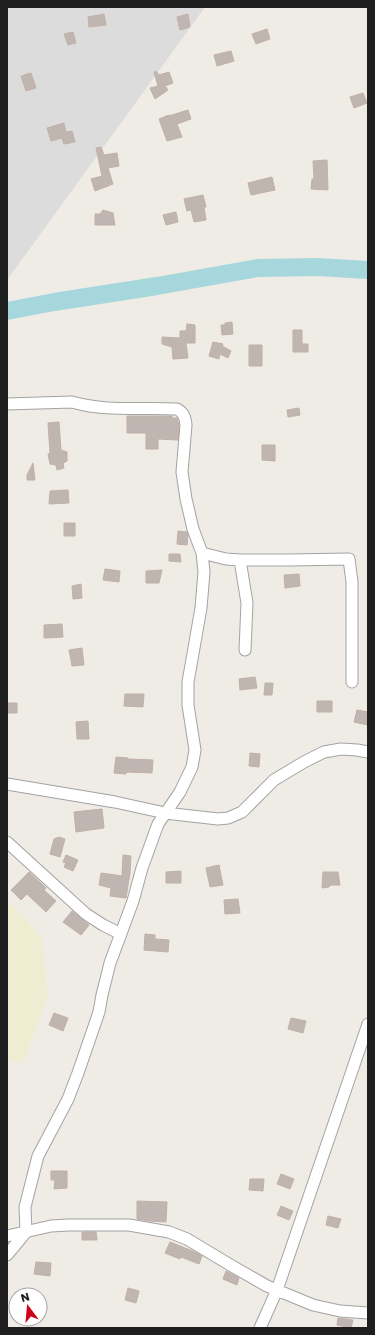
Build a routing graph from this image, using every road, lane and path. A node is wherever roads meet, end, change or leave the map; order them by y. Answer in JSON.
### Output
{"nodes":[{"id":1,"x":7,"y":404,"type":"edge"},
{"id":2,"x":202,"y":553,"type":"junction"},
{"id":3,"x":240,"y":560,"type":"junction"},
{"id":4,"x":245,"y":650,"type":"dead end"},
{"id":5,"x":352,"y":682,"type":"dead end"},
{"id":6,"x":368,"y":752,"type":"edge"},
{"id":7,"x":7,"y":784,"type":"edge"},
{"id":8,"x":165,"y":813,"type":"junction"},
{"id":9,"x":7,"y":842,"type":"edge"},
{"id":10,"x":121,"y":934,"type":"junction"},
{"id":11,"x":368,"y":1024,"type":"edge"},
{"id":12,"x":26,"y":1232,"type":"junction"},
{"id":13,"x":7,"y":1236,"type":"edge"},
{"id":14,"x":7,"y":1255,"type":"edge"},
{"id":15,"x":277,"y":1290,"type":"junction"},
{"id":16,"x":368,"y":1313,"type":"edge"},
{"id":17,"x":260,"y":1328,"type":"edge"}],
"edges":[{"from":1,"to":2,"type":"street"},
{"from":2,"to":3,"type":"street"},
{"from":2,"to":8,"type":"street"},
{"from":3,"to":4,"type":"street"},
{"from":3,"to":5,"type":"street"},
{"from":6,"to":8,"type":"street"},
{"from":7,"to":8,"type":"street"},
{"from":8,"to":10,"type":"street"},
{"from":9,"to":10,"type":"street"},
{"from":10,"to":12,"type":"street"},
{"from":11,"to":15,"type":"street"},
{"from":12,"to":13,"type":"street"},
{"from":12,"to":14,"type":"street"},
{"from":12,"to":15,"type":"street"},
{"from":15,"to":16,"type":"street"},
{"from":15,"to":17,"type":"street"}]}
